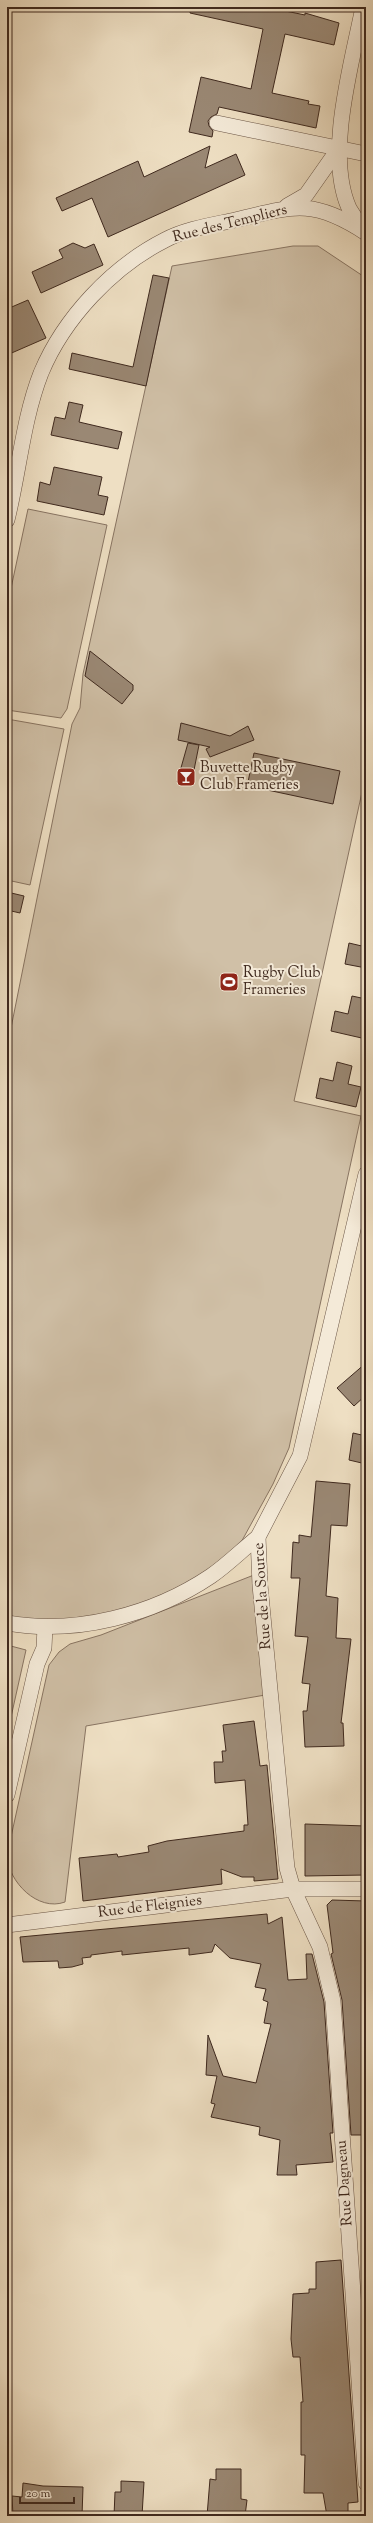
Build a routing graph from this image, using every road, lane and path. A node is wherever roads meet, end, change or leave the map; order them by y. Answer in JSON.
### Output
{"nodes":[{"id":1,"x":363,"y":7,"type":"edge"},
{"id":2,"x":217,"y":123,"type":"dead end"},
{"id":3,"x":339,"y":148,"type":"junction"},
{"id":4,"x":366,"y":154,"type":"edge"},
{"id":5,"x":272,"y":212,"type":"junction"},
{"id":6,"x":365,"y":232,"type":"edge"},
{"id":7,"x":7,"y":520,"type":"edge"},
{"id":8,"x":366,"y":1174,"type":"edge"},
{"id":9,"x":258,"y":1537,"type":"junction"},
{"id":10,"x":7,"y":1623,"type":"edge"},
{"id":11,"x":45,"y":1627,"type":"junction"},
{"id":12,"x":7,"y":1795,"type":"edge"},
{"id":13,"x":292,"y":1889,"type":"junction"},
{"id":14,"x":366,"y":1889,"type":"edge"},
{"id":15,"x":7,"y":1925,"type":"edge"},
{"id":16,"x":366,"y":2483,"type":"edge"}],
"edges":[{"from":1,"to":3,"type":"street"},
{"from":2,"to":3,"type":"street"},
{"from":3,"to":4,"type":"street"},
{"from":3,"to":5,"type":"street"},
{"from":3,"to":6,"type":"street"},
{"from":5,"to":6,"type":"street","name":"Rue des Templiers"},
{"from":5,"to":7,"type":"street","name":"Rue des Templiers"},
{"from":8,"to":9,"type":"street","name":"Rue de la Source"},
{"from":9,"to":11,"type":"street"},
{"from":9,"to":13,"type":"street","name":"Rue de la Source"},
{"from":10,"to":11,"type":"street"},
{"from":11,"to":12,"type":"street"},
{"from":13,"to":14,"type":"street","name":"Rue de Fleignies"},
{"from":13,"to":15,"type":"street","name":"Rue de Fleignies"},
{"from":13,"to":16,"type":"street","name":"Rue Dagneau"}]}
